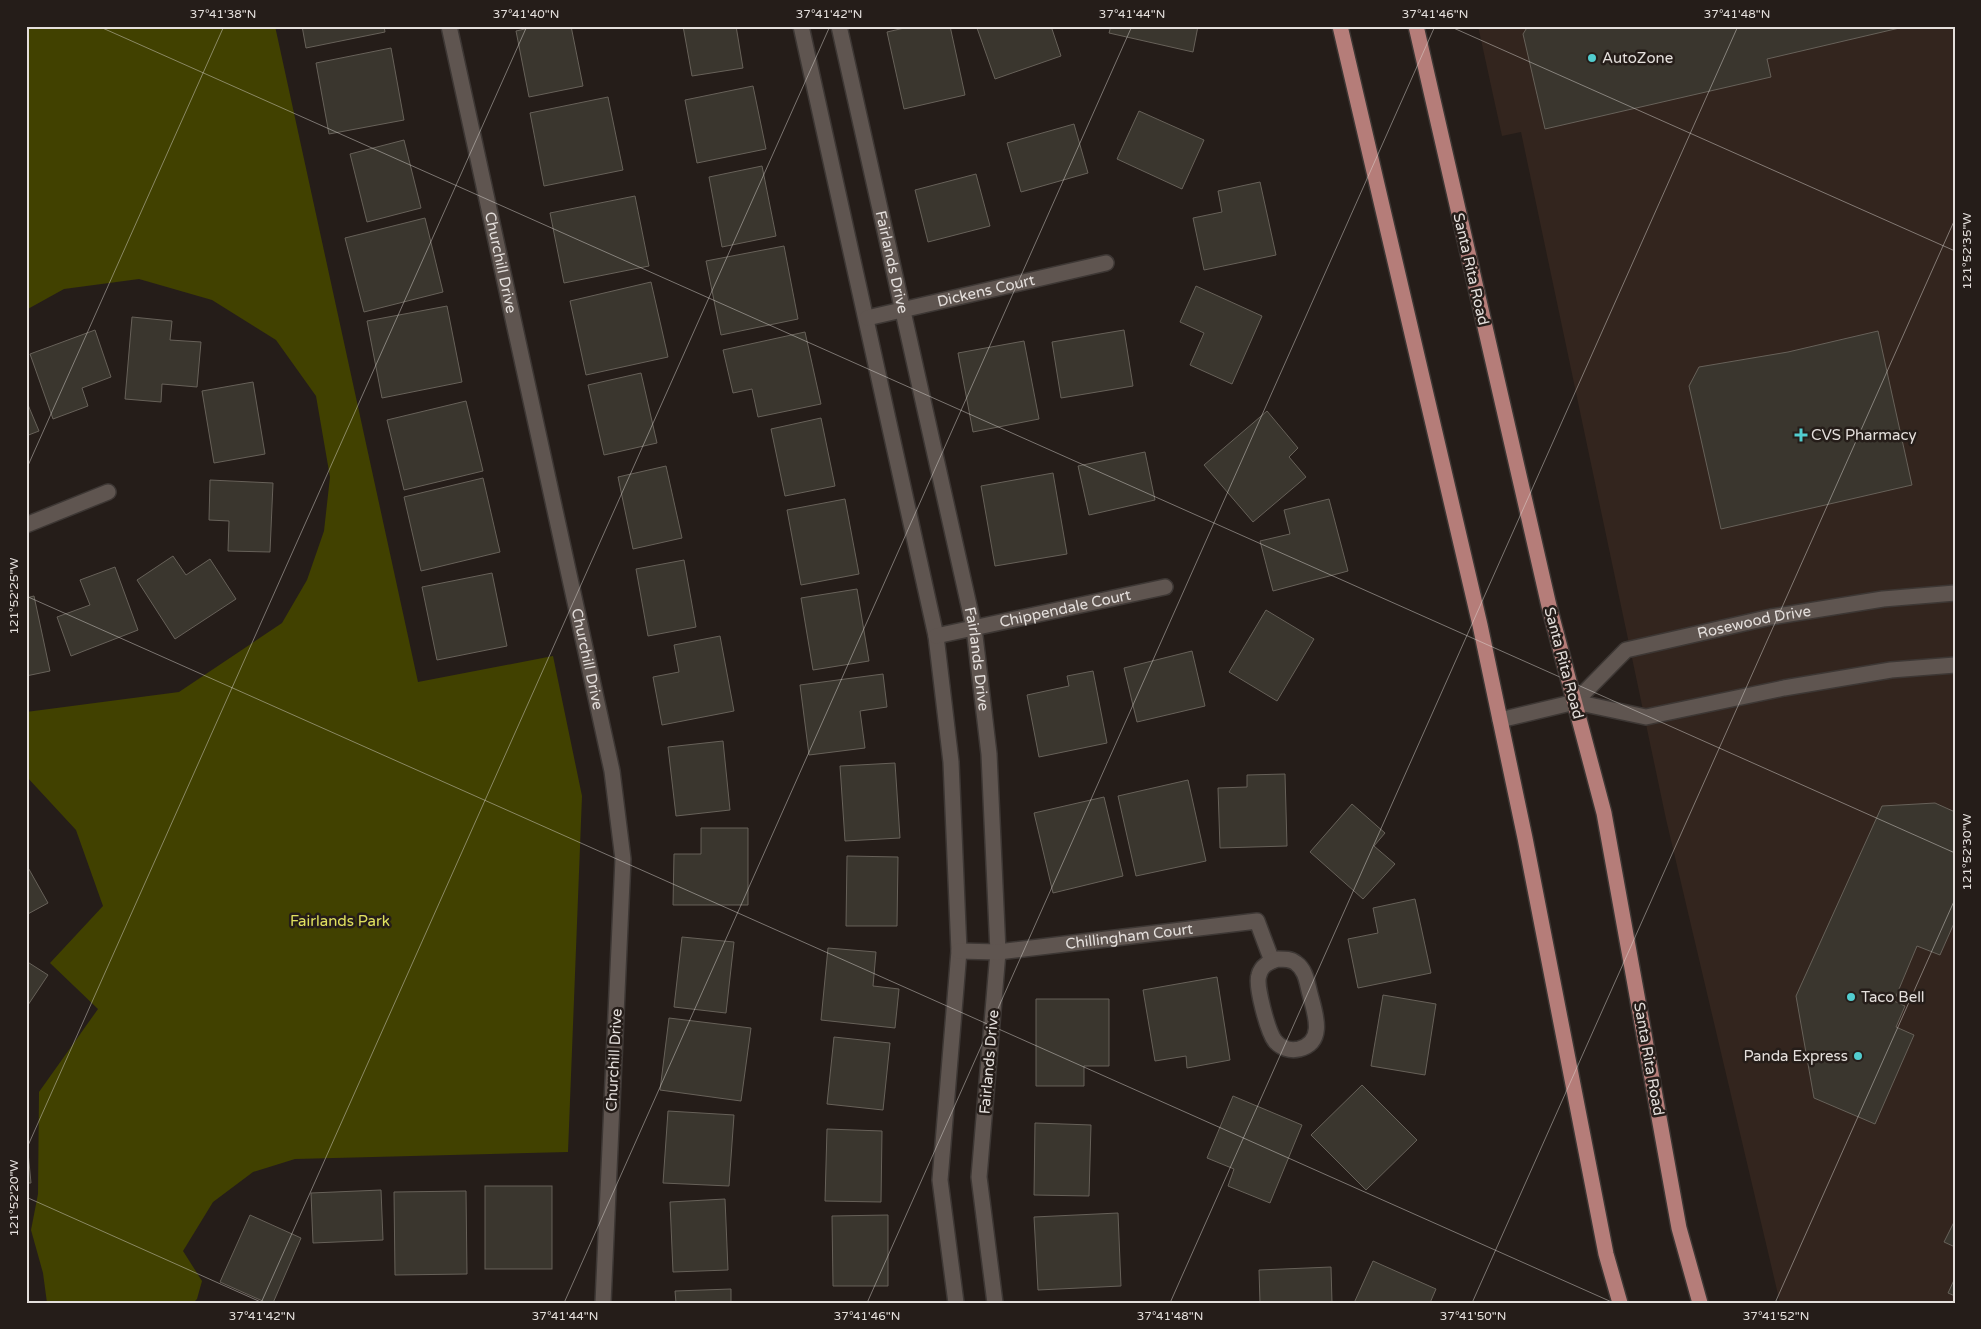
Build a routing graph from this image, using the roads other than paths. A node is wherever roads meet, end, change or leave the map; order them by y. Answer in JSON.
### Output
{"nodes":[{"id":1,"x":449,"y":26,"type":"edge"},
{"id":2,"x":801,"y":26,"type":"edge"},
{"id":3,"x":839,"y":26,"type":"edge"},
{"id":4,"x":1340,"y":26,"type":"edge"},
{"id":5,"x":1416,"y":26,"type":"edge"},
{"id":6,"x":1106,"y":263,"type":"dead end"},
{"id":7,"x":902,"y":311,"type":"junction"},
{"id":8,"x":867,"y":318,"type":"junction"},
{"id":9,"x":108,"y":492,"type":"dead end"},
{"id":10,"x":26,"y":525,"type":"edge"},
{"id":11,"x":1165,"y":587,"type":"dead end"},
{"id":12,"x":1955,"y":593,"type":"edge"},
{"id":13,"x":974,"y":628,"type":"junction"},
{"id":14,"x":936,"y":636,"type":"junction"},
{"id":15,"x":1955,"y":665,"type":"edge"},
{"id":16,"x":1574,"y":702,"type":"junction"},
{"id":17,"x":1500,"y":720,"type":"junction"},
{"id":18,"x":959,"y":951,"type":"junction"},
{"id":19,"x":998,"y":952,"type":"junction"},
{"id":20,"x":1272,"y":961,"type":"junction"},
{"id":21,"x":603,"y":1303,"type":"edge"},
{"id":22,"x":956,"y":1303,"type":"edge"},
{"id":23,"x":995,"y":1303,"type":"edge"},
{"id":24,"x":1620,"y":1303,"type":"edge"},
{"id":25,"x":1700,"y":1303,"type":"edge"}],
"edges":[{"from":1,"to":21,"type":"street","name":"Churchill Drive"},
{"from":2,"to":8,"type":"street"},
{"from":3,"to":7,"type":"street","name":"Fairlands Drive"},
{"from":4,"to":17,"type":"main road"},
{"from":5,"to":16,"type":"main road","name":"Santa Rita Road"},
{"from":6,"to":7,"type":"street","name":"Dickens Court"},
{"from":7,"to":8,"type":"street","name":"Dickens Court"},
{"from":7,"to":13,"type":"street","name":"Fairlands Drive"},
{"from":8,"to":14,"type":"street"},
{"from":9,"to":10,"type":"street"},
{"from":11,"to":13,"type":"street","name":"Chippendale Court"},
{"from":12,"to":16,"type":"street","name":"Rosewood Drive"},
{"from":13,"to":14,"type":"street","name":"Chippendale Court"},
{"from":13,"to":19,"type":"street","name":"Fairlands Drive"},
{"from":14,"to":18,"type":"street"},
{"from":15,"to":16,"type":"street"},
{"from":16,"to":17,"type":"street"},
{"from":16,"to":25,"type":"main road","name":"Santa Rita Road"},
{"from":17,"to":24,"type":"main road"},
{"from":18,"to":19,"type":"street","name":"Chillingham Court"},
{"from":18,"to":22,"type":"street"},
{"from":19,"to":20,"type":"street","name":"Chillingham Court"},
{"from":19,"to":23,"type":"street","name":"Fairlands Drive"},
{"from":20,"to":20,"type":"street"}]}
